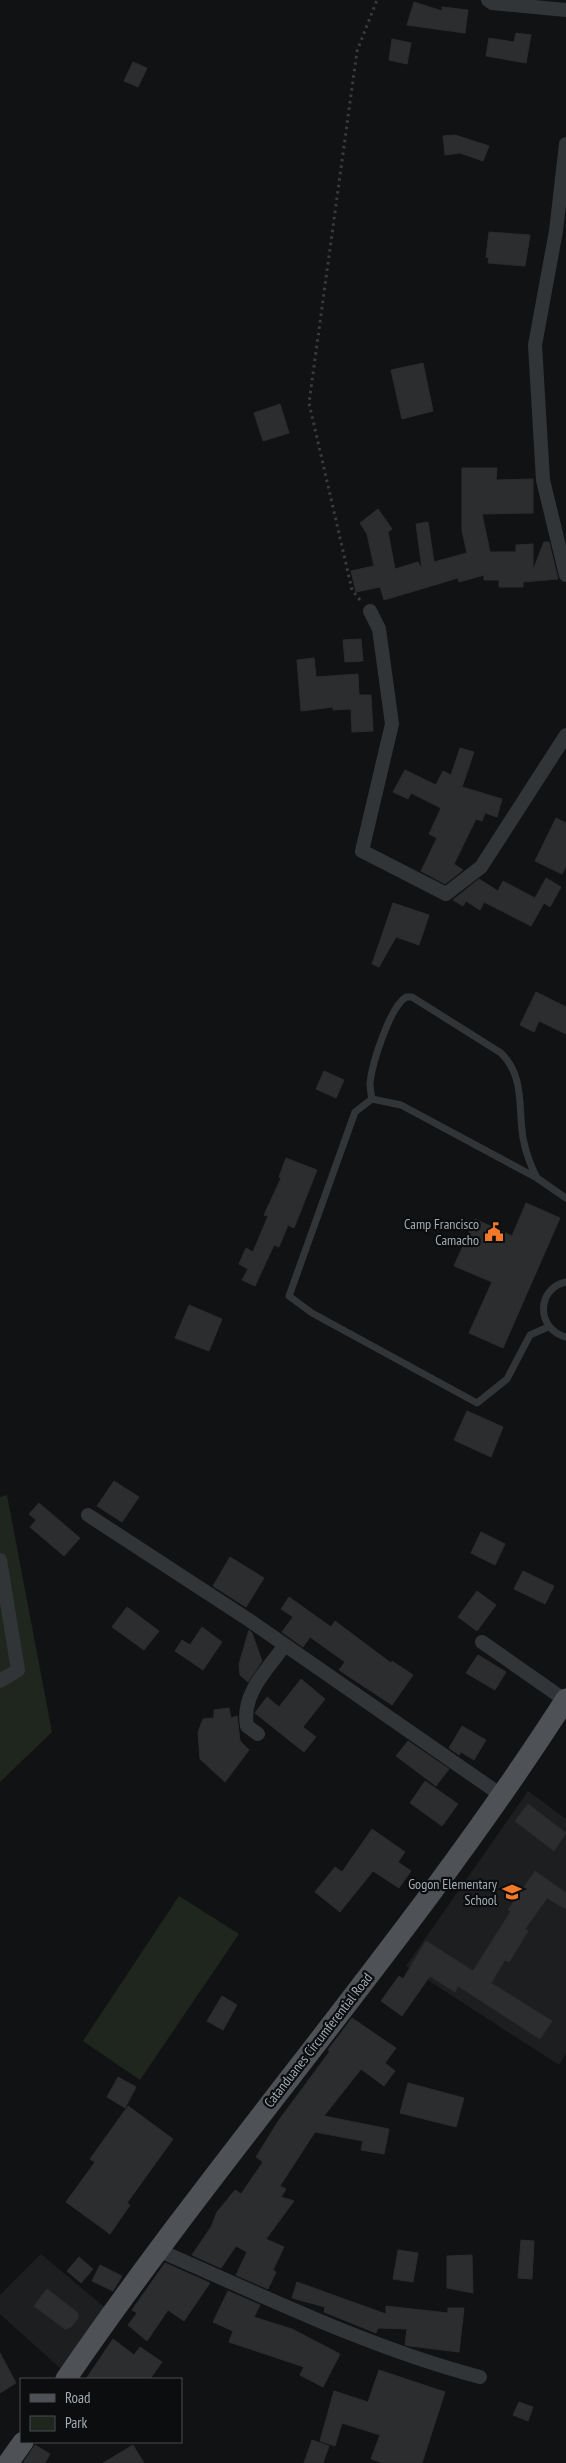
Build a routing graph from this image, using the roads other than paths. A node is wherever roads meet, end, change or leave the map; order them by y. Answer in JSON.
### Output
{"nodes":[{"id":1,"x":488,"y":0,"type":"edge"},
{"id":2,"x":566,"y":10,"type":"edge"},
{"id":3,"x":566,"y":144,"type":"edge"},
{"id":4,"x":566,"y":574,"type":"edge"},
{"id":5,"x":370,"y":611,"type":"road end"},
{"id":6,"x":566,"y":735,"type":"edge"},
{"id":7,"x":372,"y":1099,"type":"junction"},
{"id":8,"x":538,"y":1178,"type":"junction"},
{"id":9,"x":566,"y":1198,"type":"edge"},
{"id":10,"x":566,"y":1282,"type":"edge"},
{"id":11,"x":548,"y":1327,"type":"junction"},
{"id":12,"x":566,"y":1337,"type":"edge"},
{"id":13,"x":88,"y":1515,"type":"dead end"},
{"id":14,"x":0,"y":1560,"type":"edge"},
{"id":15,"x":482,"y":1642,"type":"dead end"},
{"id":16,"x":285,"y":1645,"type":"junction"},
{"id":17,"x":1,"y":1679,"type":"edge"},
{"id":18,"x":566,"y":1700,"type":"edge"},
{"id":19,"x":258,"y":1734,"type":"dead end"},
{"id":20,"x":501,"y":1795,"type":"junction"},
{"id":21,"x":158,"y":2250,"type":"junction"},
{"id":22,"x":480,"y":2377,"type":"dead end"},
{"id":23,"x":67,"y":2378,"type":"edge"},
{"id":24,"x":22,"y":2443,"type":"edge"},
{"id":25,"x":8,"y":2463,"type":"edge"}],
"edges":[{"from":1,"to":2,"type":"street"},
{"from":3,"to":4,"type":"street"},
{"from":5,"to":6,"type":"street"},
{"from":7,"to":8,"type":"lane"},
{"from":7,"to":8,"type":"lane"},
{"from":7,"to":11,"type":"lane"},
{"from":8,"to":9,"type":"lane"},
{"from":10,"to":11,"type":"lane"},
{"from":11,"to":12,"type":"lane"},
{"from":13,"to":16,"type":"street"},
{"from":14,"to":17,"type":"street"},
{"from":15,"to":18,"type":"street"},
{"from":16,"to":19,"type":"street"},
{"from":16,"to":20,"type":"street"},
{"from":18,"to":20,"type":"main road","name":"Catanduanes Circumferential Road"},
{"from":20,"to":21,"type":"main road","name":"Catanduanes Circumferential Road"},
{"from":21,"to":22,"type":"street"},
{"from":21,"to":23,"type":"main road","name":"Catanduanes Circumferential Road"},
{"from":24,"to":25,"type":"main road"}]}
